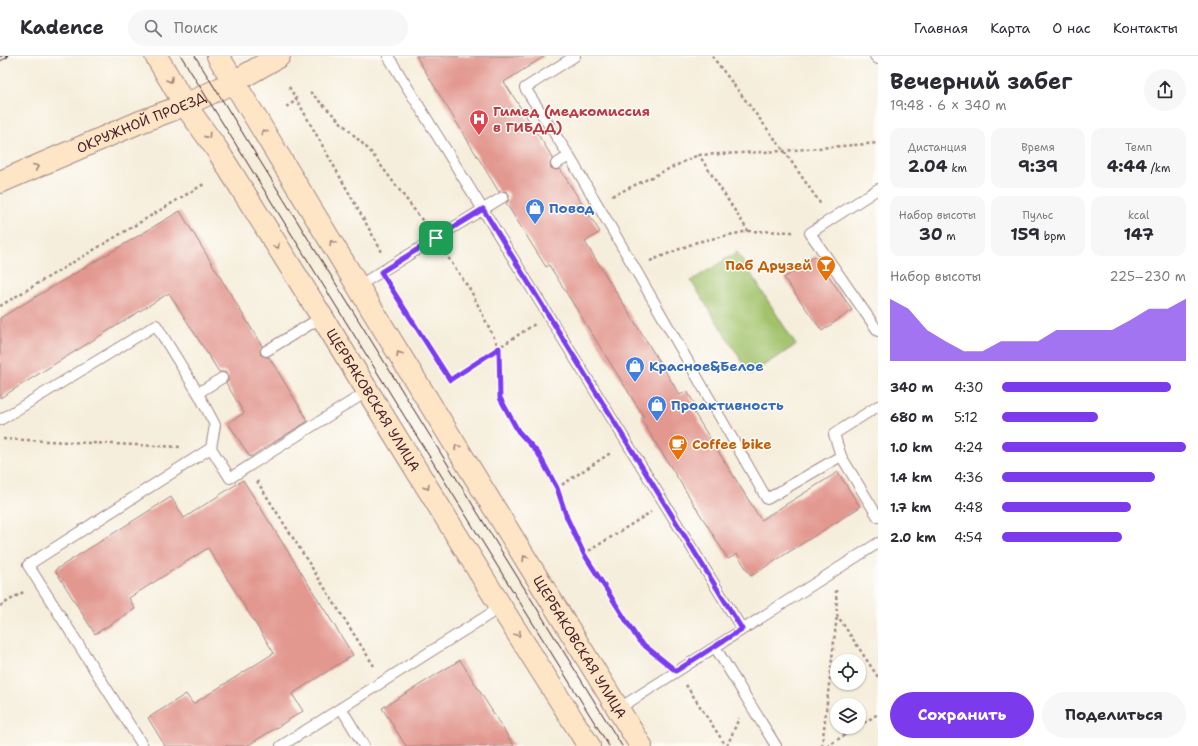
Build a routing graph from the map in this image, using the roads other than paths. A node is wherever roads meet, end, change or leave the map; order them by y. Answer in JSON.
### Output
{"nodes":[{"id":1,"x":156,"y":56,"type":"edge"},
{"id":2,"x":218,"y":56,"type":"edge"},
{"id":3,"x":279,"y":56,"type":"edge"},
{"id":4,"x":388,"y":56,"type":"edge"},
{"id":5,"x":575,"y":56,"type":"edge"},
{"id":6,"x":875,"y":56,"type":"edge"},
{"id":7,"x":878,"y":59,"type":"edge"},
{"id":8,"x":234,"y":82,"type":"junction"},
{"id":9,"x":185,"y":105,"type":"junction"},
{"id":10,"x":569,"y":156,"type":"junction"},
{"id":11,"x":556,"y":164,"type":"dead end"},
{"id":12,"x":0,"y":182,"type":"edge"},
{"id":13,"x":878,"y":189,"type":"edge"},
{"id":14,"x":503,"y":197,"type":"dead end"},
{"id":15,"x":483,"y":209,"type":"junction"},
{"id":16,"x":358,"y":286,"type":"junction"},
{"id":17,"x":322,"y":317,"type":"junction"},
{"id":18,"x":878,"y":331,"type":"edge"},
{"id":19,"x":266,"y":351,"type":"dead end"},
{"id":20,"x":222,"y":378,"type":"dead end"},
{"id":21,"x":368,"y":391,"type":"junction"},
{"id":22,"x":198,"y":393,"type":"junction"},
{"id":23,"x":878,"y":406,"type":"edge"},
{"id":24,"x":0,"y":420,"type":"edge"},
{"id":25,"x":211,"y":448,"type":"junction"},
{"id":26,"x":840,"y":456,"type":"junction"},
{"id":27,"x":878,"y":518,"type":"edge"},
{"id":28,"x":878,"y":543,"type":"edge"},
{"id":29,"x":501,"y":607,"type":"junction"},
{"id":30,"x":742,"y":629,"type":"junction"},
{"id":31,"x":715,"y":647,"type":"junction"},
{"id":32,"x":341,"y":708,"type":"junction"},
{"id":33,"x":618,"y":709,"type":"junction"},
{"id":34,"x":143,"y":746,"type":"edge"},
{"id":35,"x":281,"y":746,"type":"edge"},
{"id":36,"x":364,"y":746,"type":"edge"},
{"id":37,"x":589,"y":746,"type":"edge"},
{"id":38,"x":641,"y":746,"type":"edge"},
{"id":39,"x":776,"y":746,"type":"edge"}],
"edges":[{"from":1,"to":9,"type":"main road","name":"ЩЕРБАКОВСКАЯ УЛИЦА","one_way":true},
{"from":2,"to":8,"type":"main road","name":"ЩЕРБАКОВСКАЯ УЛИЦА"},
{"from":3,"to":8,"type":"main road","name":"ОКРУЖНОЙ ПРОЕЗД"},
{"from":4,"to":15,"type":"lane"},
{"from":5,"to":10,"type":"lane"},
{"from":6,"to":7,"type":"lane"},
{"from":8,"to":9,"type":"main road","name":"ОКРУЖНОЙ ПРОЕЗД"},
{"from":16,"to":8,"type":"main road","name":"ЩЕРБАКОВСКАЯ УЛИЦА","one_way":true},
{"from":12,"to":9,"type":"main road","name":"ОКРУЖНОЙ ПРОЕЗД","one_way":true},
{"from":9,"to":17,"type":"main road","name":"ЩЕРБАКОВСКАЯ УЛИЦА","one_way":true},
{"from":10,"to":11,"type":"lane"},
{"from":10,"to":26,"type":"lane"},
{"from":13,"to":18,"type":"lane"},
{"from":14,"to":15,"type":"lane"},
{"from":15,"to":16,"type":"lane"},
{"from":15,"to":30,"type":"lane"},
{"from":33,"to":16,"type":"main road","name":"ЩЕРБАКОВСКАЯ УЛИЦА","one_way":true},
{"from":17,"to":19,"type":"lane"},
{"from":17,"to":21,"type":"main road","name":"ЩЕРБАКОВСКАЯ УЛИЦА"},
{"from":20,"to":22,"type":"lane"},
{"from":21,"to":25,"type":"lane"},
{"from":21,"to":29,"type":"main road","name":"ЩЕРБАКОВСКАЯ УЛИЦА","one_way":true},
{"from":22,"to":24,"type":"lane"},
{"from":22,"to":25,"type":"lane"},
{"from":23,"to":26,"type":"lane"},
{"from":25,"to":34,"type":"lane"},
{"from":26,"to":27,"type":"lane"},
{"from":28,"to":30,"type":"lane"},
{"from":29,"to":32,"type":"lane"},
{"from":29,"to":37,"type":"main road","name":"ЩЕРБАКОВСКАЯ УЛИЦА","one_way":true},
{"from":30,"to":31,"type":"lane"},
{"from":31,"to":33,"type":"lane"},
{"from":31,"to":39,"type":"lane"},
{"from":32,"to":35,"type":"lane"},
{"from":32,"to":36,"type":"lane"},
{"from":33,"to":38,"type":"main road","name":"ЩЕРБАКОВСКАЯ УЛИЦА"}]}
